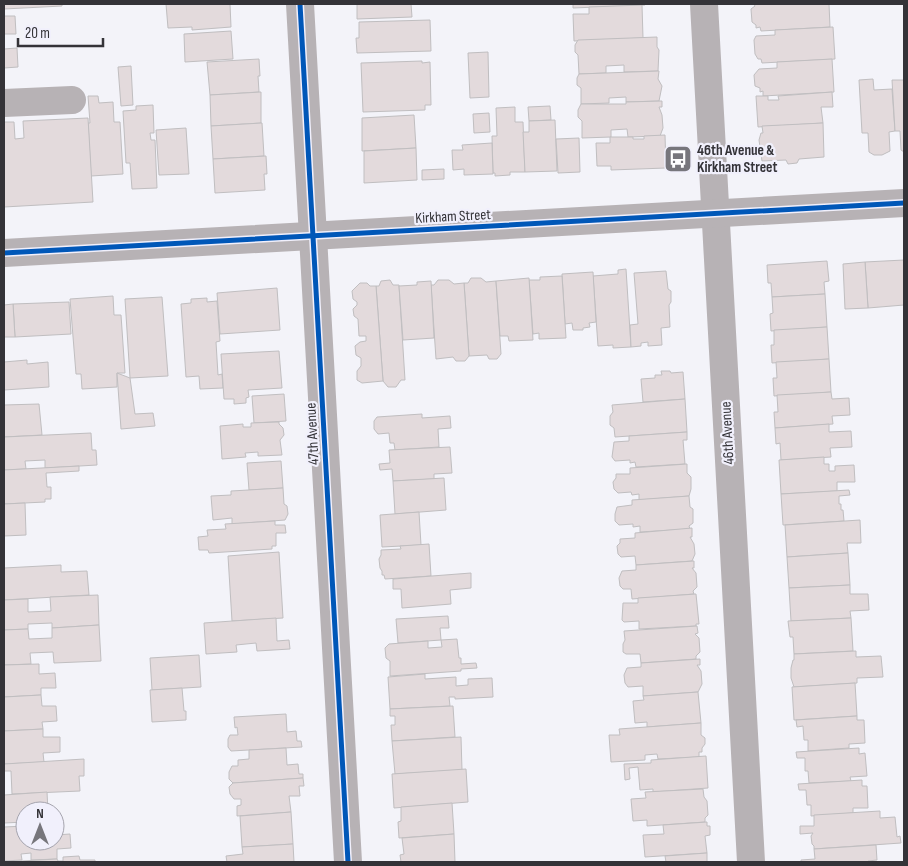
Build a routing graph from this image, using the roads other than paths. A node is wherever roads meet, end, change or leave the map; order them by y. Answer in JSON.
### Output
{"nodes":[{"id":1,"x":300,"y":4,"type":"edge"},
{"id":2,"x":704,"y":4,"type":"edge"},
{"id":3,"x":72,"y":100,"type":"dead end"},
{"id":4,"x":4,"y":103,"type":"edge"},
{"id":5,"x":904,"y":203,"type":"edge"},
{"id":6,"x":715,"y":214,"type":"junction"},
{"id":7,"x":313,"y":236,"type":"junction"},
{"id":8,"x":4,"y":253,"type":"edge"},
{"id":9,"x":348,"y":862,"type":"edge"},
{"id":10,"x":751,"y":862,"type":"edge"}],
"edges":[{"from":1,"to":7,"type":"street","name":"47th Avenue"},
{"from":2,"to":6,"type":"street","name":"46th Avenue"},
{"from":3,"to":4,"type":"street"},
{"from":5,"to":6,"type":"street","name":"Kirkham Street"},
{"from":6,"to":7,"type":"street","name":"Kirkham Street"},
{"from":6,"to":10,"type":"street","name":"46th Avenue"},
{"from":7,"to":8,"type":"street","name":"Kirkham Street"},
{"from":7,"to":9,"type":"street","name":"47th Avenue"}]}
